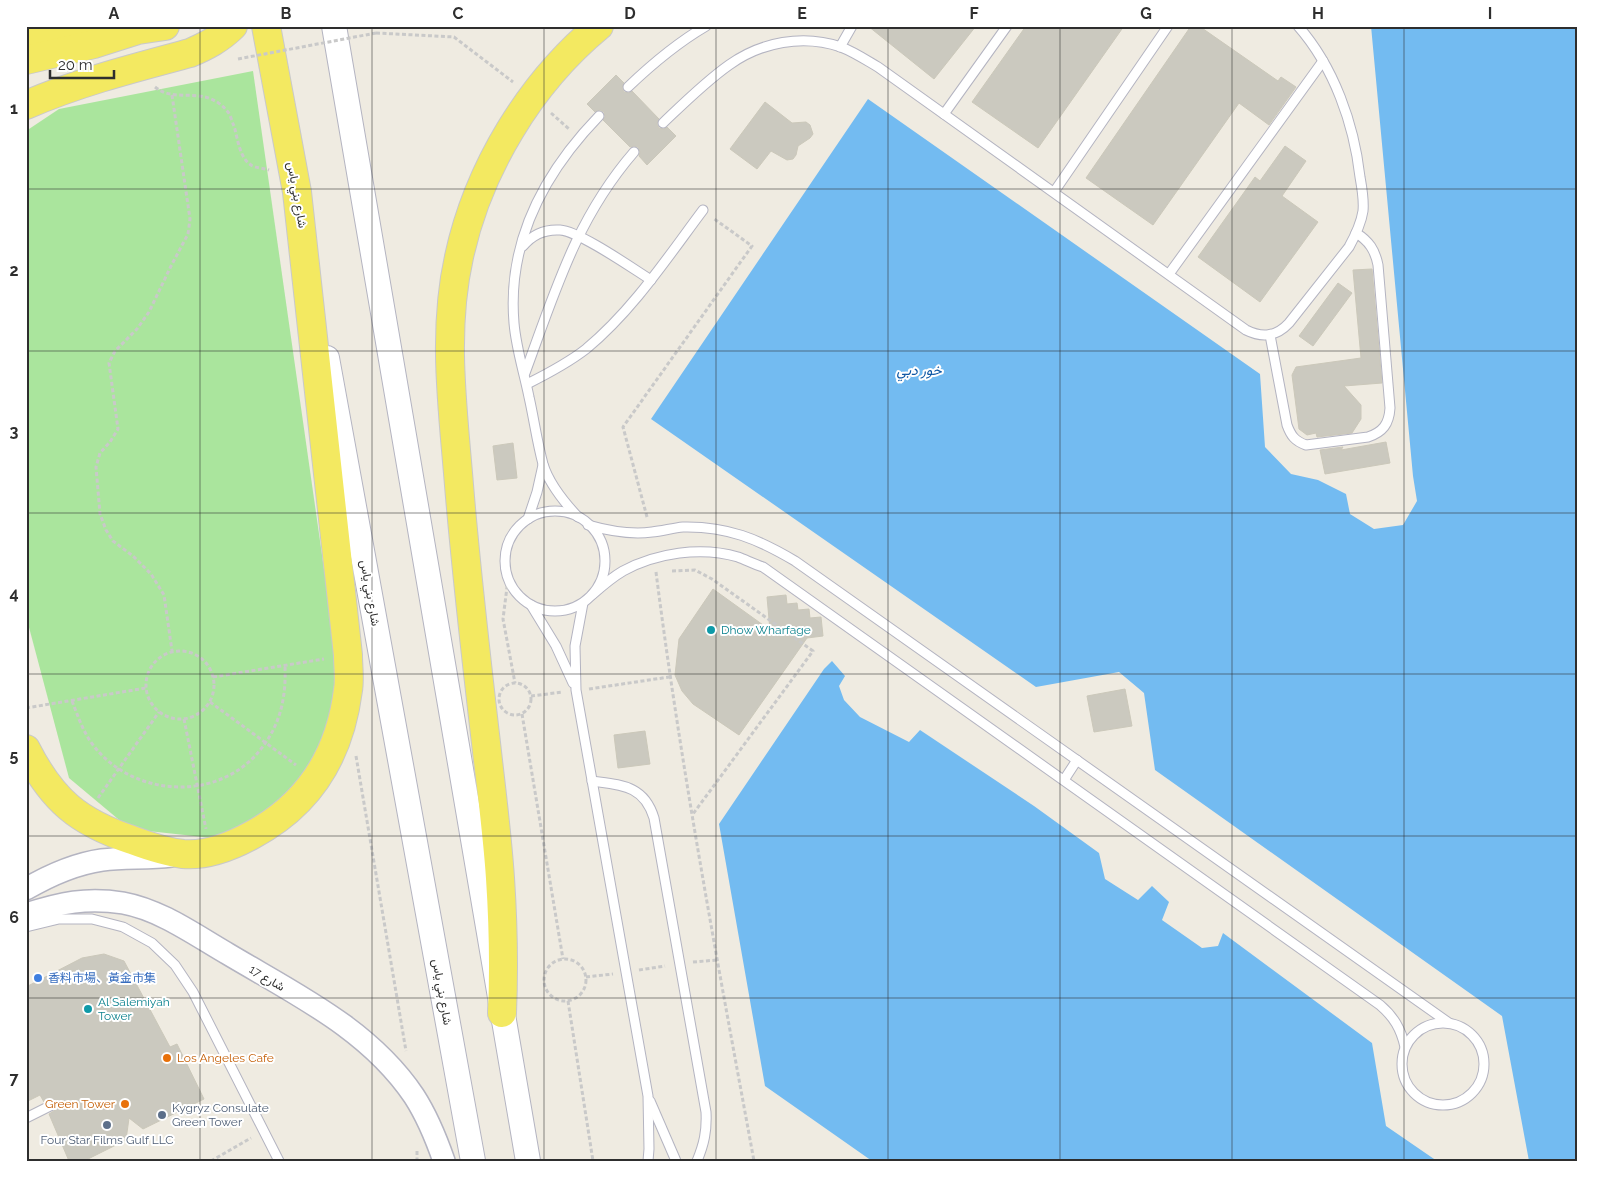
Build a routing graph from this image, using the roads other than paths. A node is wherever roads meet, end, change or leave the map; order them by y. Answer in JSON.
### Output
{"nodes":[{"id":1,"x":165,"y":26,"type":"edge"},
{"id":2,"x":233,"y":26,"type":"edge"},
{"id":3,"x":266,"y":26,"type":"edge"},
{"id":4,"x":334,"y":26,"type":"edge"},
{"id":5,"x":600,"y":26,"type":"edge"},
{"id":6,"x":706,"y":26,"type":"edge"},
{"id":7,"x":852,"y":26,"type":"edge"},
{"id":8,"x":1007,"y":26,"type":"edge"},
{"id":9,"x":1168,"y":26,"type":"edge"},
{"id":10,"x":1298,"y":26,"type":"edge"},
{"id":11,"x":138,"y":30,"type":"junction"},
{"id":12,"x":26,"y":38,"type":"edge"},
{"id":13,"x":840,"y":47,"type":"junction"},
{"id":14,"x":26,"y":60,"type":"edge"},
{"id":15,"x":1323,"y":62,"type":"junction"},
{"id":16,"x":628,"y":87,"type":"dead end"},
{"id":17,"x":26,"y":105,"type":"edge"},
{"id":18,"x":944,"y":114,"type":"junction"},
{"id":19,"x":599,"y":116,"type":"dead end"},
{"id":20,"x":663,"y":122,"type":"dead end"},
{"id":21,"x":634,"y":152,"type":"dead end"},
{"id":22,"x":295,"y":184,"type":"junction"},
{"id":23,"x":1054,"y":192,"type":"junction"},
{"id":24,"x":703,"y":210,"type":"road end"},
{"id":25,"x":1356,"y":233,"type":"junction"},
{"id":26,"x":578,"y":235,"type":"junction"},
{"id":27,"x":521,"y":248,"type":"junction"},
{"id":28,"x":1169,"y":274,"type":"junction"},
{"id":29,"x":651,"y":280,"type":"junction"},
{"id":30,"x":1270,"y":335,"type":"junction"},
{"id":31,"x":524,"y":374,"type":"junction"},
{"id":32,"x":527,"y":384,"type":"junction"},
{"id":33,"x":543,"y":464,"type":"junction"},
{"id":34,"x":578,"y":517,"type":"junction"},
{"id":35,"x":528,"y":519,"type":"junction"},
{"id":36,"x":588,"y":525,"type":"junction"},
{"id":37,"x":592,"y":595,"type":"junction"},
{"id":38,"x":583,"y":603,"type":"junction"},
{"id":39,"x":531,"y":605,"type":"junction"},
{"id":40,"x":576,"y":690,"type":"junction"},
{"id":41,"x":26,"y":749,"type":"edge"},
{"id":42,"x":1077,"y":760,"type":"junction"},
{"id":43,"x":1064,"y":780,"type":"junction"},
{"id":44,"x":592,"y":781,"type":"junction"},
{"id":45,"x":184,"y":854,"type":"junction"},
{"id":46,"x":26,"y":889,"type":"edge"},
{"id":47,"x":26,"y":914,"type":"edge"},
{"id":48,"x":26,"y":927,"type":"edge"},
{"id":49,"x":502,"y":1013,"type":"junction"},
{"id":50,"x":1450,"y":1023,"type":"junction"},
{"id":51,"x":1405,"y":1047,"type":"junction"},
{"id":52,"x":648,"y":1096,"type":"junction"},
{"id":53,"x":52,"y":1105,"type":"dead end"},
{"id":54,"x":26,"y":1118,"type":"edge"},
{"id":55,"x":528,"y":1160,"type":"edge"},
{"id":56,"x":279,"y":1161,"type":"edge"},
{"id":57,"x":444,"y":1161,"type":"edge"},
{"id":58,"x":472,"y":1161,"type":"edge"},
{"id":59,"x":648,"y":1161,"type":"edge"},
{"id":60,"x":676,"y":1161,"type":"edge"},
{"id":61,"x":697,"y":1161,"type":"edge"}],
"edges":[{"from":1,"to":11,"type":"main road"},
{"from":2,"to":17,"type":"main road"},
{"from":3,"to":22,"type":"main road","name":"شارع بني ياس"},
{"from":4,"to":49,"type":"main road"},
{"from":5,"to":49,"type":"main road"},
{"from":6,"to":16,"type":"lane"},
{"from":7,"to":13,"type":"lane"},
{"from":8,"to":18,"type":"lane"},
{"from":9,"to":23,"type":"lane"},
{"from":10,"to":15,"type":"lane"},
{"from":11,"to":12,"type":"main road"},
{"from":11,"to":14,"type":"main road"},
{"from":13,"to":18,"type":"lane"},
{"from":13,"to":20,"type":"lane"},
{"from":15,"to":25,"type":"lane"},
{"from":15,"to":28,"type":"lane"},
{"from":18,"to":23,"type":"lane"},
{"from":19,"to":27,"type":"lane"},
{"from":21,"to":26,"type":"lane"},
{"from":22,"to":45,"type":"main road"},
{"from":22,"to":58,"type":"main road","name":"شارع بني ياس"},
{"from":23,"to":28,"type":"lane"},
{"from":24,"to":29,"type":"lane"},
{"from":25,"to":30,"type":"lane"},
{"from":25,"to":30,"type":"lane"},
{"from":26,"to":27,"type":"lane"},
{"from":26,"to":29,"type":"lane"},
{"from":26,"to":31,"type":"lane"},
{"from":27,"to":31,"type":"lane"},
{"from":28,"to":30,"type":"lane"},
{"from":29,"to":32,"type":"lane"},
{"from":31,"to":32,"type":"lane"},
{"from":32,"to":33,"type":"lane"},
{"from":33,"to":34,"type":"lane"},
{"from":33,"to":35,"type":"lane"},
{"from":34,"to":35,"type":"lane"},
{"from":34,"to":36,"type":"lane"},
{"from":35,"to":39,"type":"lane"},
{"from":36,"to":37,"type":"lane"},
{"from":36,"to":42,"type":"lane"},
{"from":37,"to":38,"type":"lane"},
{"from":37,"to":43,"type":"lane"},
{"from":38,"to":39,"type":"lane"},
{"from":38,"to":40,"type":"lane"},
{"from":39,"to":40,"type":"lane"},
{"from":40,"to":44,"type":"lane"},
{"from":41,"to":45,"type":"main road"},
{"from":42,"to":43,"type":"lane"},
{"from":42,"to":50,"type":"lane"},
{"from":43,"to":51,"type":"lane"},
{"from":44,"to":52,"type":"lane"},
{"from":44,"to":61,"type":"lane"},
{"from":45,"to":46,"type":"street"},
{"from":47,"to":57,"type":"street","name":"شارع 17"},
{"from":48,"to":56,"type":"lane"},
{"from":49,"to":55,"type":"main road"},
{"from":50,"to":51,"type":"lane"},
{"from":50,"to":51,"type":"lane"},
{"from":52,"to":59,"type":"lane"},
{"from":52,"to":60,"type":"lane"},
{"from":53,"to":54,"type":"lane"}]}
